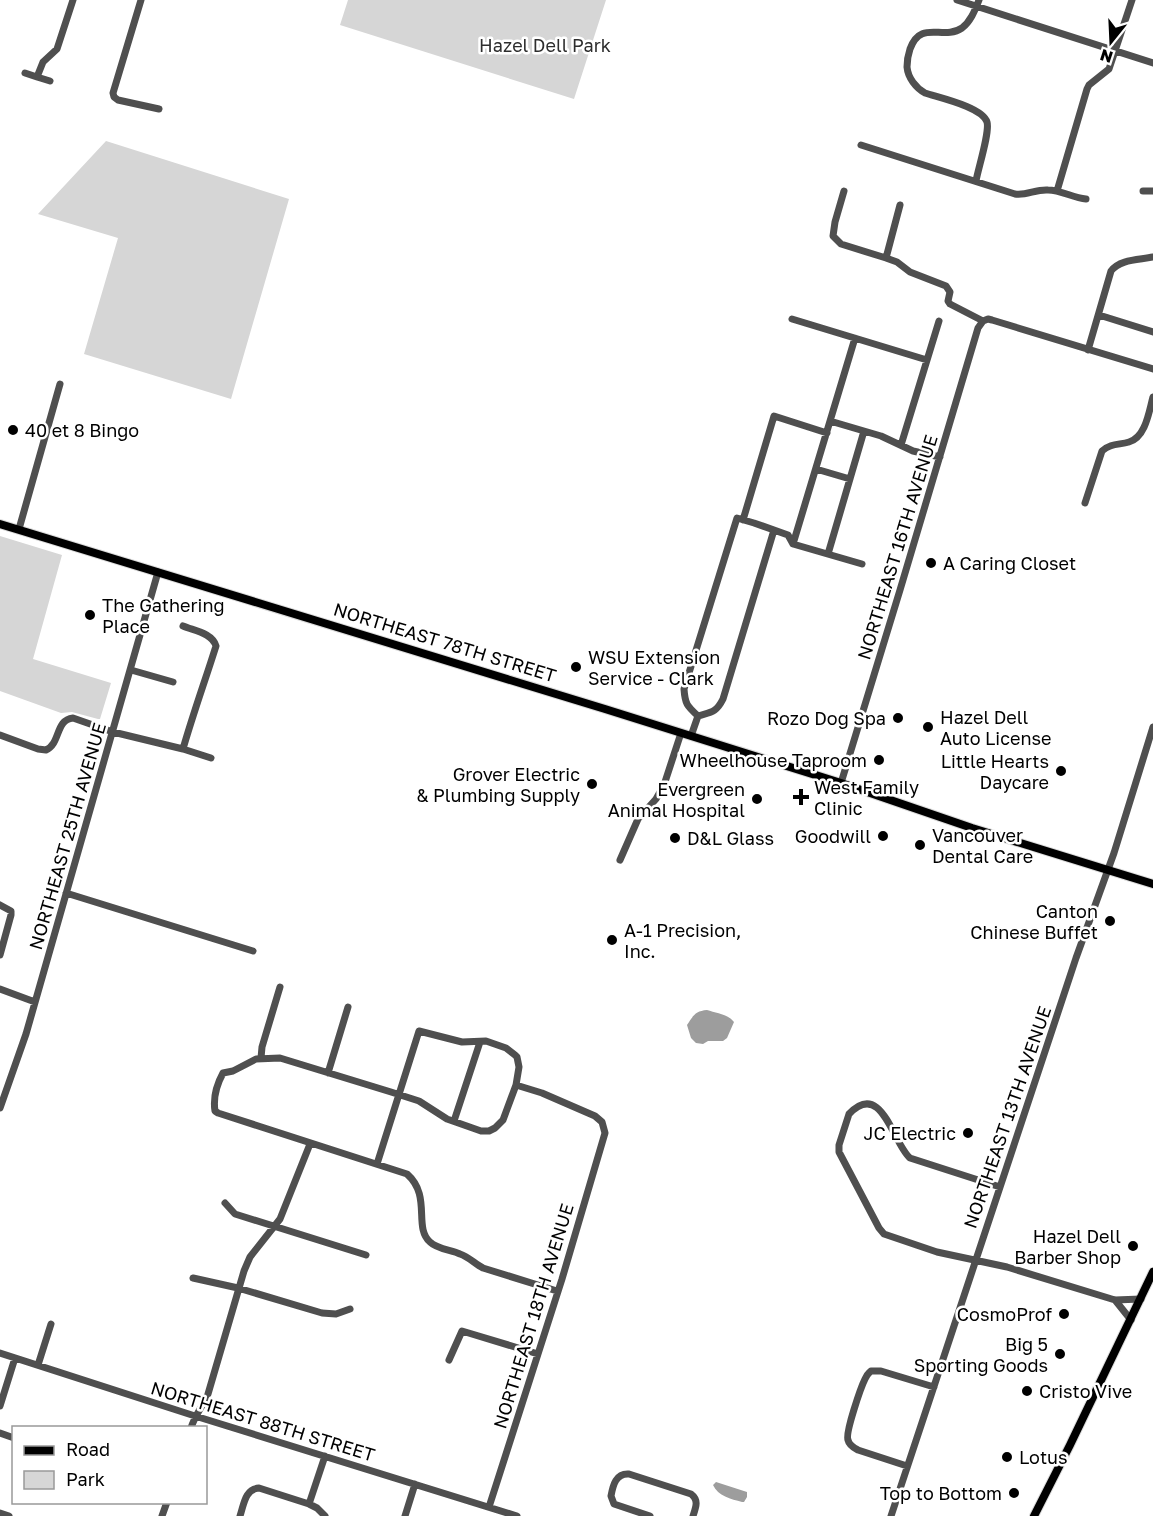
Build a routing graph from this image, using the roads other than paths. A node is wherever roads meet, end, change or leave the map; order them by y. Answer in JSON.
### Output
{"nodes":[{"id":1,"x":73,"y":0,"type":"edge"},
{"id":2,"x":141,"y":0,"type":"edge"},
{"id":3,"x":957,"y":0,"type":"edge"},
{"id":4,"x":1132,"y":0,"type":"edge"},
{"id":5,"x":978,"y":3,"type":"edge"},
{"id":6,"x":1115,"y":51,"type":"junction"},
{"id":7,"x":1153,"y":63,"type":"edge"},
{"id":8,"x":25,"y":73,"type":"dead end"},
{"id":9,"x":37,"y":77,"type":"junction"},
{"id":10,"x":50,"y":81,"type":"dead end"},
{"id":11,"x":159,"y":109,"type":"dead end"},
{"id":12,"x":861,"y":145,"type":"dead end"},
{"id":13,"x":976,"y":182,"type":"junction"},
{"id":14,"x":844,"y":191,"type":"dead end"},
{"id":15,"x":1057,"y":191,"type":"junction"},
{"id":16,"x":1143,"y":191,"type":"dead end"},
{"id":17,"x":1153,"y":191,"type":"edge"},
{"id":18,"x":1086,"y":199,"type":"dead end"},
{"id":19,"x":900,"y":206,"type":"dead end"},
{"id":20,"x":1153,"y":257,"type":"edge"},
{"id":21,"x":886,"y":258,"type":"junction"},
{"id":22,"x":1099,"y":315,"type":"junction"},
{"id":23,"x":792,"y":319,"type":"dead end"},
{"id":24,"x":939,"y":321,"type":"dead end"},
{"id":25,"x":983,"y":321,"type":"junction"},
{"id":26,"x":1152,"y":332,"type":"edge"},
{"id":27,"x":855,"y":338,"type":"junction"},
{"id":28,"x":1088,"y":350,"type":"junction"},
{"id":29,"x":927,"y":360,"type":"junction"},
{"id":30,"x":1153,"y":369,"type":"edge"},
{"id":31,"x":60,"y":384,"type":"dead end"},
{"id":32,"x":1153,"y":396,"type":"edge"},
{"id":33,"x":830,"y":421,"type":"junction"},
{"id":34,"x":864,"y":431,"type":"junction"},
{"id":35,"x":827,"y":433,"type":"junction"},
{"id":36,"x":902,"y":445,"type":"junction"},
{"id":37,"x":940,"y":457,"type":"junction"},
{"id":38,"x":816,"y":469,"type":"junction"},
{"id":39,"x":850,"y":479,"type":"junction"},
{"id":40,"x":1085,"y":503,"type":"dead end"},
{"id":41,"x":743,"y":520,"type":"junction"},
{"id":42,"x":0,"y":524,"type":"edge"},
{"id":43,"x":19,"y":530,"type":"junction"},
{"id":44,"x":774,"y":530,"type":"junction"},
{"id":45,"x":793,"y":544,"type":"junction"},
{"id":46,"x":828,"y":554,"type":"junction"},
{"id":47,"x":862,"y":564,"type":"dead end"},
{"id":48,"x":158,"y":572,"type":"junction"},
{"id":49,"x":183,"y":626,"type":"dead end"},
{"id":50,"x":131,"y":670,"type":"junction"},
{"id":51,"x":173,"y":682,"type":"dead end"},
{"id":52,"x":698,"y":716,"type":"junction"},
{"id":53,"x":1153,"y":728,"type":"edge"},
{"id":54,"x":113,"y":732,"type":"junction"},
{"id":55,"x":681,"y":733,"type":"junction"},
{"id":56,"x":0,"y":735,"type":"edge"},
{"id":57,"x":692,"y":736,"type":"junction"},
{"id":58,"x":183,"y":749,"type":"junction"},
{"id":59,"x":211,"y":758,"type":"dead end"},
{"id":60,"x":841,"y":783,"type":"junction"},
{"id":61,"x":620,"y":860,"type":"dead end"},
{"id":62,"x":1107,"y":870,"type":"junction"},
{"id":63,"x":1153,"y":884,"type":"edge"},
{"id":64,"x":66,"y":893,"type":"junction"},
{"id":65,"x":0,"y":905,"type":"edge"},
{"id":66,"x":253,"y":951,"type":"dead end"},
{"id":67,"x":0,"y":955,"type":"edge"},
{"id":68,"x":280,"y":987,"type":"dead end"},
{"id":69,"x":0,"y":990,"type":"edge"},
{"id":70,"x":35,"y":1002,"type":"junction"},
{"id":71,"x":348,"y":1007,"type":"dead end"},
{"id":72,"x":480,"y":1042,"type":"junction"},
{"id":73,"x":261,"y":1058,"type":"junction"},
{"id":74,"x":328,"y":1073,"type":"junction"},
{"id":75,"x":0,"y":1082,"type":"edge"},
{"id":76,"x":8,"y":1084,"type":"junction"},
{"id":77,"x":516,"y":1086,"type":"junction"},
{"id":78,"x":398,"y":1094,"type":"junction"},
{"id":79,"x":0,"y":1108,"type":"edge"},
{"id":80,"x":454,"y":1121,"type":"junction"},
{"id":81,"x":310,"y":1144,"type":"junction"},
{"id":82,"x":377,"y":1164,"type":"junction"},
{"id":83,"x":1000,"y":1187,"type":"junction"},
{"id":84,"x":225,"y":1203,"type":"dead end"},
{"id":85,"x":274,"y":1226,"type":"junction"},
{"id":86,"x":366,"y":1255,"type":"dead end"},
{"id":87,"x":975,"y":1260,"type":"junction"},
{"id":88,"x":1153,"y":1272,"type":"edge"},
{"id":89,"x":193,"y":1278,"type":"dead end"},
{"id":90,"x":238,"y":1288,"type":"junction"},
{"id":91,"x":557,"y":1291,"type":"junction"},
{"id":92,"x":1141,"y":1299,"type":"junction"},
{"id":93,"x":1115,"y":1300,"type":"junction"},
{"id":94,"x":350,"y":1309,"type":"dead end"},
{"id":95,"x":1131,"y":1320,"type":"junction"},
{"id":96,"x":51,"y":1324,"type":"dead end"},
{"id":97,"x":0,"y":1353,"type":"edge"},
{"id":98,"x":538,"y":1354,"type":"junction"},
{"id":99,"x":15,"y":1358,"type":"junction"},
{"id":100,"x":449,"y":1360,"type":"dead end"},
{"id":101,"x":38,"y":1365,"type":"junction"},
{"id":102,"x":933,"y":1387,"type":"junction"},
{"id":103,"x":0,"y":1406,"type":"edge"},
{"id":104,"x":195,"y":1416,"type":"junction"},
{"id":105,"x":192,"y":1426,"type":"edge"},
{"id":106,"x":325,"y":1456,"type":"junction"},
{"id":107,"x":907,"y":1466,"type":"junction"},
{"id":108,"x":415,"y":1484,"type":"junction"},
{"id":109,"x":309,"y":1504,"type":"junction"},
{"id":110,"x":489,"y":1507,"type":"junction"},
{"id":111,"x":0,"y":1513,"type":"edge"},
{"id":112,"x":9,"y":1516,"type":"edge"},
{"id":113,"x":240,"y":1516,"type":"edge"},
{"id":114,"x":325,"y":1516,"type":"edge"},
{"id":115,"x":405,"y":1516,"type":"edge"},
{"id":116,"x":517,"y":1516,"type":"edge"},
{"id":117,"x":650,"y":1516,"type":"edge"},
{"id":118,"x":693,"y":1516,"type":"edge"},
{"id":119,"x":891,"y":1516,"type":"edge"},
{"id":120,"x":1034,"y":1516,"type":"edge"}],
"edges":[{"from":1,"to":9,"type":"street"},
{"from":2,"to":11,"type":"street"},
{"from":3,"to":5,"type":"street"},
{"from":4,"to":6,"type":"street"},
{"from":5,"to":6,"type":"street"},
{"from":5,"to":13,"type":"street"},
{"from":6,"to":7,"type":"street"},
{"from":6,"to":15,"type":"street"},
{"from":8,"to":9,"type":"street"},
{"from":9,"to":10,"type":"street"},
{"from":12,"to":13,"type":"street"},
{"from":13,"to":15,"type":"street"},
{"from":14,"to":21,"type":"street"},
{"from":15,"to":18,"type":"street"},
{"from":16,"to":17,"type":"street"},
{"from":19,"to":21,"type":"street"},
{"from":20,"to":22,"type":"street"},
{"from":21,"to":25,"type":"street"},
{"from":22,"to":26,"type":"street"},
{"from":22,"to":28,"type":"street"},
{"from":23,"to":27,"type":"street"},
{"from":24,"to":29,"type":"street"},
{"from":25,"to":28,"type":"street"},
{"from":25,"to":37,"type":"street","name":"NORTHEAST 16TH AVENUE"},
{"from":27,"to":29,"type":"street"},
{"from":27,"to":33,"type":"street"},
{"from":28,"to":30,"type":"street"},
{"from":29,"to":36,"type":"street"},
{"from":31,"to":43,"type":"street"},
{"from":32,"to":40,"type":"street"},
{"from":33,"to":34,"type":"street"},
{"from":33,"to":35,"type":"street"},
{"from":34,"to":36,"type":"street"},
{"from":34,"to":39,"type":"street"},
{"from":35,"to":38,"type":"street"},
{"from":35,"to":41,"type":"street"},
{"from":36,"to":37,"type":"street"},
{"from":37,"to":60,"type":"street","name":"NORTHEAST 16TH AVENUE"},
{"from":38,"to":39,"type":"street"},
{"from":38,"to":45,"type":"street"},
{"from":39,"to":46,"type":"street"},
{"from":41,"to":44,"type":"street"},
{"from":41,"to":52,"type":"street"},
{"from":42,"to":43,"type":"main road","name":"NORTHEAST 78TH STREET"},
{"from":43,"to":48,"type":"main road","name":"NORTHEAST 78TH STREET"},
{"from":44,"to":45,"type":"street"},
{"from":44,"to":52,"type":"street"},
{"from":45,"to":46,"type":"street"},
{"from":46,"to":47,"type":"street"},
{"from":48,"to":50,"type":"street","name":"NORTHEAST 25TH AVENUE"},
{"from":48,"to":55,"type":"main road","name":"NORTHEAST 78TH STREET"},
{"from":49,"to":58,"type":"street"},
{"from":50,"to":51,"type":"street"},
{"from":50,"to":54,"type":"street","name":"NORTHEAST 25TH AVENUE"},
{"from":52,"to":57,"type":"street"},
{"from":53,"to":62,"type":"street","name":"NORTHEAST 13TH AVENUE"},
{"from":54,"to":56,"type":"street"},
{"from":54,"to":58,"type":"street"},
{"from":54,"to":64,"type":"street","name":"NORTHEAST 25TH AVENUE"},
{"from":55,"to":57,"type":"main road","name":"NORTHEAST 78TH STREET"},
{"from":55,"to":61,"type":"street"},
{"from":57,"to":60,"type":"main road","name":"NORTHEAST 78TH STREET"},
{"from":58,"to":59,"type":"street"},
{"from":60,"to":62,"type":"main road","name":"NORTHEAST 78TH STREET"},
{"from":62,"to":63,"type":"main road","name":"NORTHEAST 78TH STREET"},
{"from":62,"to":83,"type":"street","name":"NORTHEAST 13TH AVENUE"},
{"from":64,"to":66,"type":"street"},
{"from":64,"to":70,"type":"street","name":"NORTHEAST 25TH AVENUE"},
{"from":65,"to":67,"type":"street"},
{"from":68,"to":73,"type":"street"},
{"from":69,"to":70,"type":"street"},
{"from":70,"to":76,"type":"street","name":"NORTHEAST 25TH AVENUE"},
{"from":71,"to":74,"type":"street"},
{"from":72,"to":77,"type":"street"},
{"from":72,"to":78,"type":"street"},
{"from":72,"to":80,"type":"street"},
{"from":73,"to":74,"type":"street"},
{"from":73,"to":81,"type":"street"},
{"from":74,"to":78,"type":"street"},
{"from":75,"to":76,"type":"street"},
{"from":76,"to":79,"type":"street","name":"NORTHEAST 25TH AVENUE"},
{"from":77,"to":80,"type":"street"},
{"from":77,"to":91,"type":"street","name":"NORTHEAST 18TH AVENUE"},
{"from":78,"to":80,"type":"street"},
{"from":78,"to":82,"type":"street"},
{"from":81,"to":82,"type":"street"},
{"from":81,"to":85,"type":"street"},
{"from":82,"to":91,"type":"street"},
{"from":83,"to":87,"type":"street","name":"NORTHEAST 13TH AVENUE"},
{"from":83,"to":87,"type":"street"},
{"from":84,"to":85,"type":"street"},
{"from":85,"to":86,"type":"street"},
{"from":85,"to":90,"type":"street"},
{"from":87,"to":93,"type":"street"},
{"from":87,"to":102,"type":"street","name":"NORTHEAST 13TH AVENUE"},
{"from":88,"to":92,"type":"main road"},
{"from":89,"to":90,"type":"street"},
{"from":90,"to":94,"type":"street"},
{"from":90,"to":104,"type":"street"},
{"from":91,"to":98,"type":"street","name":"NORTHEAST 18TH AVENUE"},
{"from":92,"to":93,"type":"street"},
{"from":92,"to":95,"type":"main road"},
{"from":93,"to":95,"type":"street"},
{"from":95,"to":120,"type":"main road"},
{"from":96,"to":101,"type":"street"},
{"from":97,"to":99,"type":"street","name":"NORTHEAST 88TH STREET"},
{"from":98,"to":100,"type":"street"},
{"from":98,"to":110,"type":"street","name":"NORTHEAST 18TH AVENUE"},
{"from":99,"to":101,"type":"street","name":"NORTHEAST 88TH STREET"},
{"from":99,"to":103,"type":"street"},
{"from":101,"to":104,"type":"street","name":"NORTHEAST 88TH STREET"},
{"from":102,"to":107,"type":"street","name":"NORTHEAST 13TH AVENUE"},
{"from":102,"to":107,"type":"street"},
{"from":104,"to":105,"type":"street"},
{"from":104,"to":106,"type":"street","name":"NORTHEAST 88TH STREET"},
{"from":106,"to":108,"type":"street","name":"NORTHEAST 88TH STREET"},
{"from":106,"to":109,"type":"street"},
{"from":107,"to":119,"type":"street","name":"NORTHEAST 13TH AVENUE"},
{"from":108,"to":110,"type":"street","name":"NORTHEAST 88TH STREET"},
{"from":108,"to":115,"type":"street"},
{"from":109,"to":113,"type":"street"},
{"from":109,"to":114,"type":"street"},
{"from":110,"to":116,"type":"street","name":"NORTHEAST 88TH STREET"},
{"from":111,"to":112,"type":"street"},
{"from":117,"to":118,"type":"street"}]}
